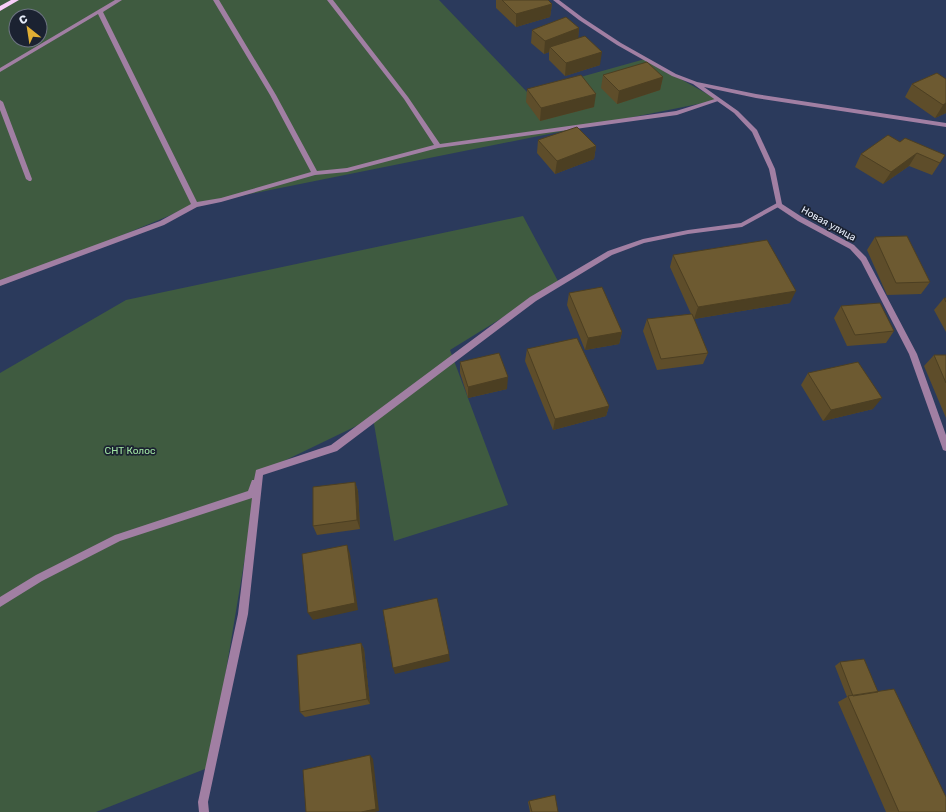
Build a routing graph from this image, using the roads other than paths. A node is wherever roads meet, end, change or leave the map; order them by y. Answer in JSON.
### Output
{"nodes":[{"id":1,"x":16,"y":0,"type":"edge"},
{"id":2,"x":119,"y":0,"type":"edge"},
{"id":3,"x":216,"y":0,"type":"edge"},
{"id":4,"x":330,"y":0,"type":"edge"},
{"id":5,"x":556,"y":0,"type":"edge"},
{"id":6,"x":0,"y":9,"type":"edge"},
{"id":7,"x":100,"y":12,"type":"junction"},
{"id":8,"x":0,"y":70,"type":"edge"},
{"id":9,"x":695,"y":83,"type":"junction"},
{"id":10,"x":718,"y":100,"type":"junction"},
{"id":11,"x":0,"y":102,"type":"edge"},
{"id":12,"x":946,"y":125,"type":"edge"},
{"id":13,"x":438,"y":146,"type":"junction"},
{"id":14,"x":315,"y":173,"type":"junction"},
{"id":15,"x":29,"y":179,"type":"dead end"},
{"id":16,"x":195,"y":205,"type":"junction"},
{"id":17,"x":779,"y":205,"type":"junction"},
{"id":18,"x":0,"y":283,"type":"edge"},
{"id":19,"x":946,"y":447,"type":"edge"},
{"id":20,"x":258,"y":473,"type":"junction"},
{"id":21,"x":0,"y":602,"type":"edge"},
{"id":22,"x":204,"y":812,"type":"edge"}],
"edges":[{"from":1,"to":6,"type":"main road"},
{"from":2,"to":7,"type":"street"},
{"from":3,"to":14,"type":"street"},
{"from":4,"to":13,"type":"street"},
{"from":5,"to":9,"type":"street"},
{"from":7,"to":8,"type":"street"},
{"from":7,"to":16,"type":"street"},
{"from":9,"to":10,"type":"street"},
{"from":9,"to":12,"type":"street"},
{"from":10,"to":13,"type":"street"},
{"from":10,"to":17,"type":"street"},
{"from":11,"to":15,"type":"street"},
{"from":13,"to":14,"type":"street"},
{"from":14,"to":16,"type":"street"},
{"from":16,"to":18,"type":"street"},
{"from":17,"to":19,"type":"street","name":"Новая улица"},
{"from":17,"to":20,"type":"street"},
{"from":20,"to":21,"type":"street"},
{"from":20,"to":22,"type":"street"}]}
